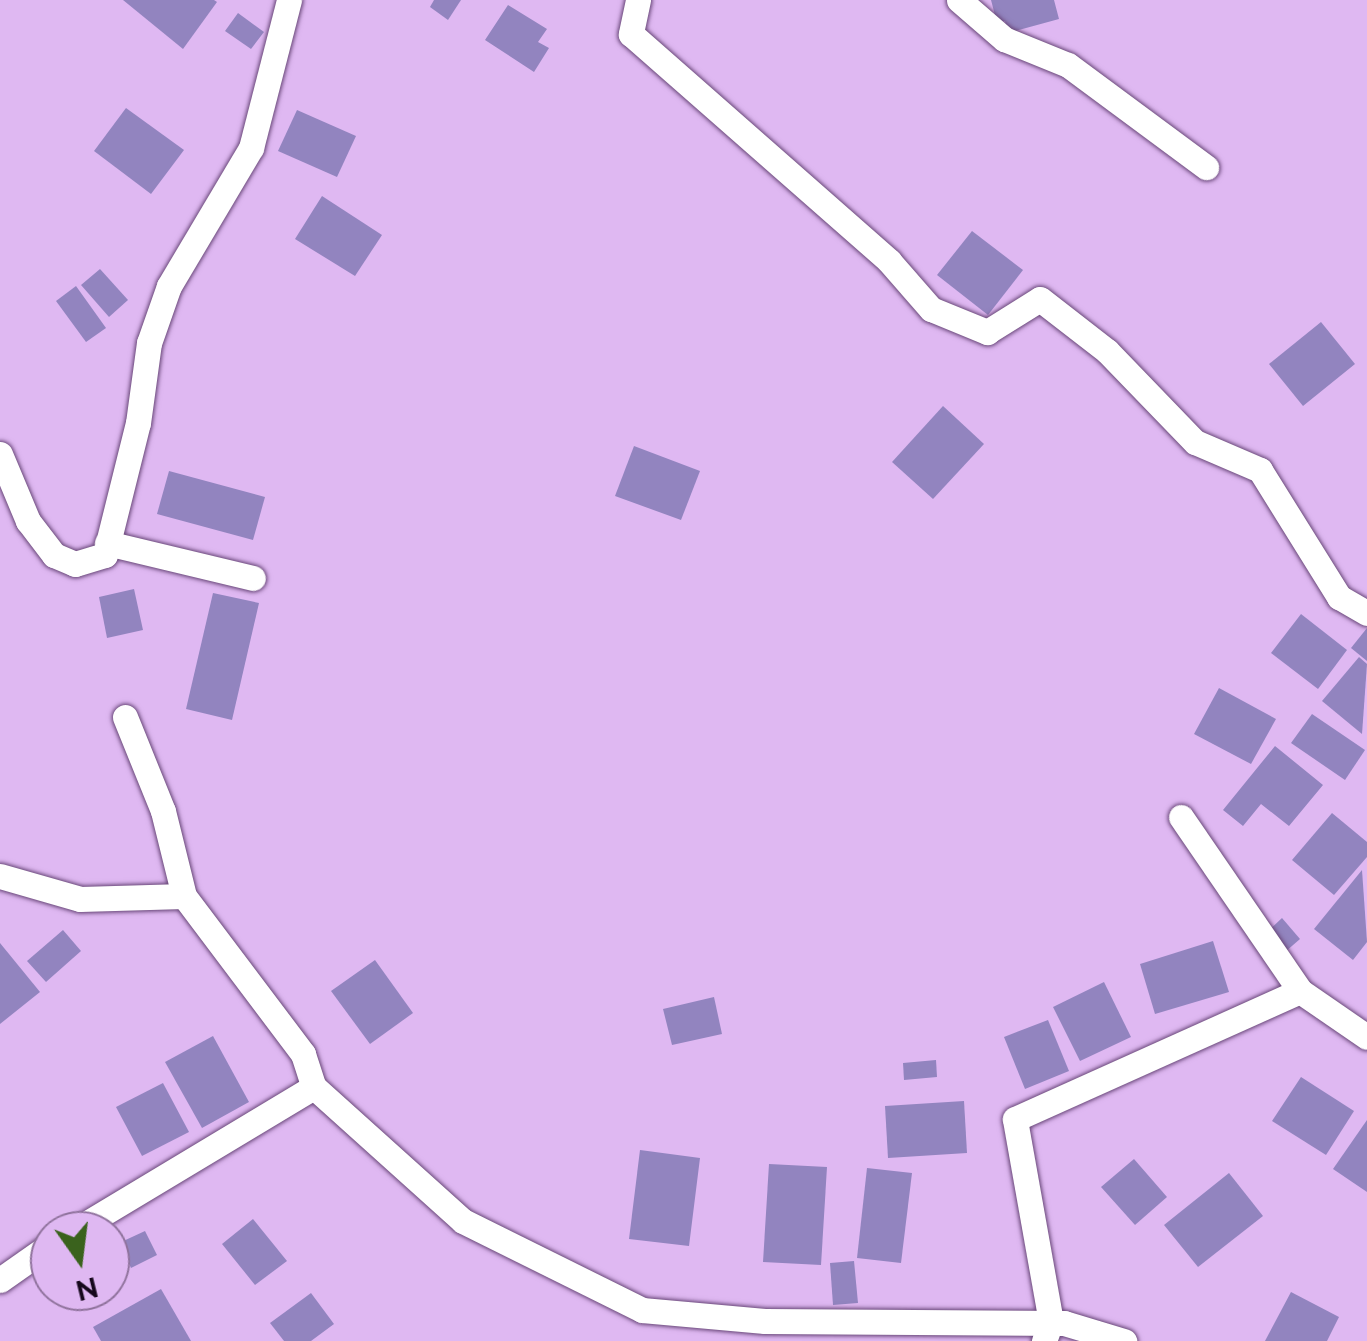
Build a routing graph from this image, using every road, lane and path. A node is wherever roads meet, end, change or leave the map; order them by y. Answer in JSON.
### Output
{"nodes":[{"id":1,"x":289,"y":0,"type":"edge"},
{"id":2,"x":638,"y":0,"type":"edge"},
{"id":3,"x":959,"y":0,"type":"edge"},
{"id":4,"x":1206,"y":167,"type":"dead end"},
{"id":5,"x":0,"y":454,"type":"edge"},
{"id":6,"x":107,"y":543,"type":"junction"},
{"id":7,"x":253,"y":578,"type":"dead end"},
{"id":8,"x":1367,"y":613,"type":"edge"},
{"id":9,"x":125,"y":717,"type":"dead end"},
{"id":10,"x":1181,"y":817,"type":"dead end"},
{"id":11,"x":0,"y":876,"type":"edge"},
{"id":12,"x":184,"y":896,"type":"junction"},
{"id":13,"x":1300,"y":990,"type":"junction"},
{"id":14,"x":1367,"y":1037,"type":"edge"},
{"id":15,"x":314,"y":1086,"type":"junction"},
{"id":16,"x":107,"y":1211,"type":"edge"},
{"id":17,"x":30,"y":1259,"type":"edge"},
{"id":18,"x":0,"y":1280,"type":"edge"},
{"id":19,"x":1048,"y":1332,"type":"edge"},
{"id":20,"x":1124,"y":1341,"type":"edge"}],
"edges":[{"from":1,"to":6,"type":"street"},
{"from":2,"to":8,"type":"street"},
{"from":3,"to":4,"type":"street"},
{"from":5,"to":6,"type":"street"},
{"from":6,"to":7,"type":"street"},
{"from":9,"to":12,"type":"street"},
{"from":10,"to":13,"type":"street"},
{"from":11,"to":12,"type":"street"},
{"from":12,"to":15,"type":"street"},
{"from":13,"to":14,"type":"street"},
{"from":13,"to":19,"type":"street"},
{"from":15,"to":16,"type":"street"},
{"from":15,"to":19,"type":"street"},
{"from":17,"to":18,"type":"street"},
{"from":19,"to":20,"type":"street"}]}
